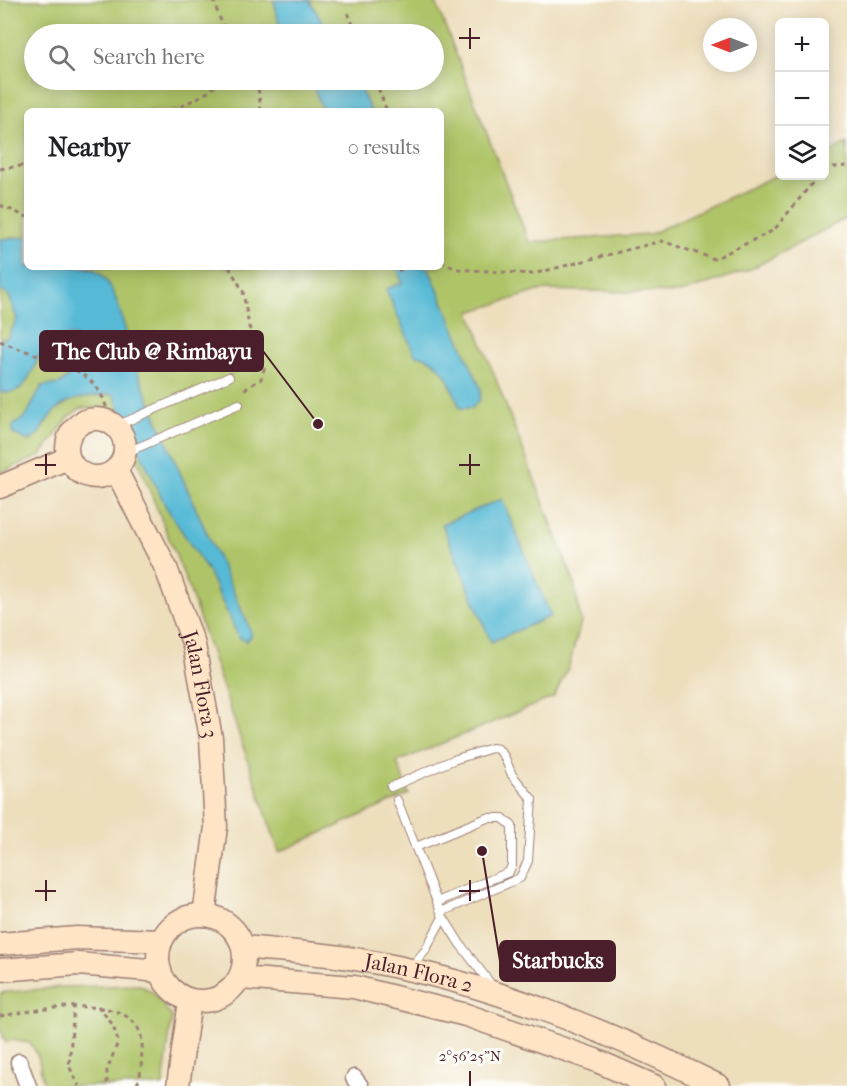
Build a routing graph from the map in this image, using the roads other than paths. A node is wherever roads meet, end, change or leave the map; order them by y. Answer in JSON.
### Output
{"nodes":[{"id":1,"x":229,"y":377,"type":"dead end"},
{"id":2,"x":237,"y":400,"type":"road end"},
{"id":3,"x":112,"y":417,"type":"junction"},
{"id":4,"x":68,"y":458,"type":"junction"},
{"id":5,"x":124,"y":458,"type":"junction"},
{"id":6,"x":0,"y":487,"type":"edge"},
{"id":7,"x":391,"y":787,"type":"dead end"},
{"id":8,"x":397,"y":800,"type":"dead end"},
{"id":9,"x":416,"y":847,"type":"junction"},
{"id":10,"x":437,"y":902,"type":"junction"},
{"id":11,"x":442,"y":914,"type":"junction"},
{"id":12,"x":204,"y":915,"type":"junction"},
{"id":13,"x":160,"y":941,"type":"junction"},
{"id":14,"x":0,"y":944,"type":"edge"},
{"id":15,"x":243,"y":946,"type":"junction"},
{"id":16,"x":0,"y":970,"type":"edge"},
{"id":17,"x":409,"y":970,"type":"junction"},
{"id":18,"x":160,"y":971,"type":"junction"},
{"id":19,"x":240,"y":978,"type":"junction"},
{"id":20,"x":498,"y":993,"type":"junction"},
{"id":21,"x":190,"y":1001,"type":"junction"},
{"id":22,"x":19,"y":1062,"type":"dead end"},
{"id":23,"x":28,"y":1086,"type":"edge"},
{"id":24,"x":178,"y":1086,"type":"edge"},
{"id":25,"x":654,"y":1086,"type":"edge"},
{"id":26,"x":719,"y":1086,"type":"edge"}],
"edges":[{"from":1,"to":3,"type":"lane"},
{"from":2,"to":5,"type":"lane"},
{"from":3,"to":4,"type":"street"},
{"from":3,"to":5,"type":"street"},
{"from":4,"to":5,"type":"street"},
{"from":4,"to":6,"type":"street"},
{"from":5,"to":12,"type":"street","name":"Jalan Flora 3"},
{"from":7,"to":11,"type":"lane"},
{"from":8,"to":9,"type":"lane"},
{"from":9,"to":10,"type":"lane"},
{"from":9,"to":10,"type":"lane"},
{"from":10,"to":11,"type":"lane"},
{"from":11,"to":17,"type":"lane"},
{"from":11,"to":20,"type":"lane"},
{"from":12,"to":13,"type":"street"},
{"from":12,"to":15,"type":"street"},
{"from":13,"to":14,"type":"street"},
{"from":13,"to":18,"type":"street"},
{"from":15,"to":17,"type":"street","name":"Jalan Flora 2"},
{"from":15,"to":19,"type":"street"},
{"from":16,"to":18,"type":"street"},
{"from":17,"to":20,"type":"street","name":"Jalan Flora 2"},
{"from":18,"to":21,"type":"street"},
{"from":19,"to":21,"type":"street"},
{"from":19,"to":25,"type":"street","name":"Jalan Flora 2"},
{"from":20,"to":26,"type":"street","name":"Jalan Flora 2"},
{"from":21,"to":24,"type":"street"},
{"from":22,"to":23,"type":"street"}]}
